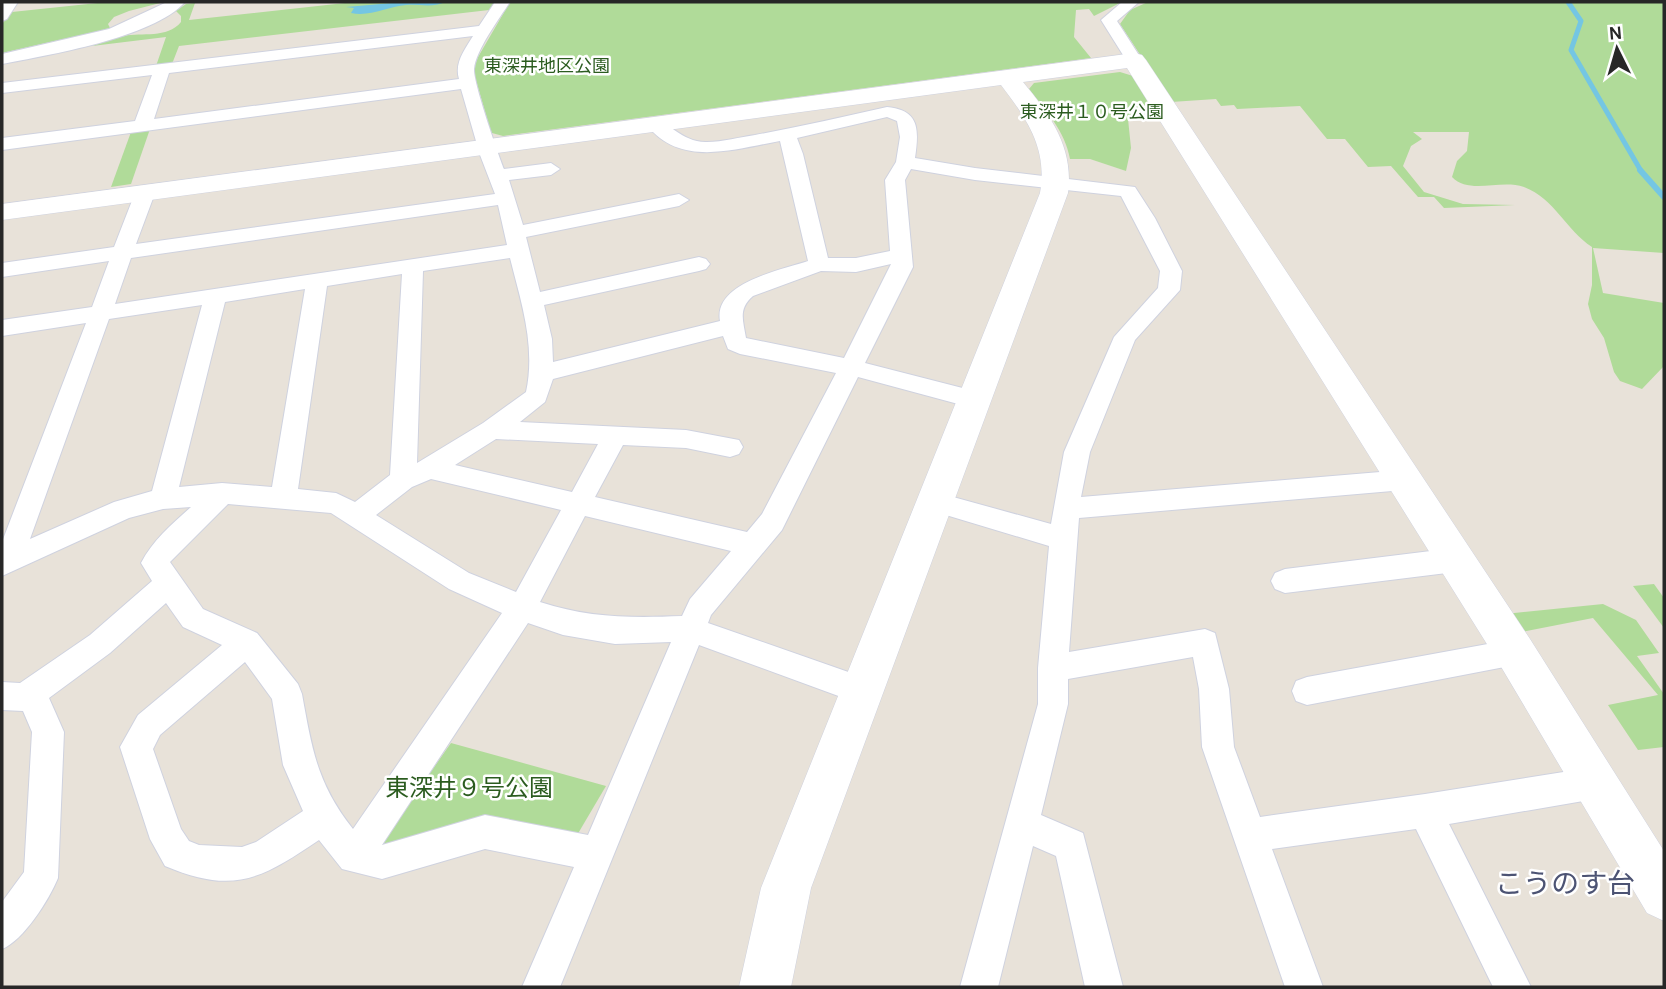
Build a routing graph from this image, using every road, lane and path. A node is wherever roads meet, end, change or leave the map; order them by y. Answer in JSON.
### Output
{"nodes":[{"id":1,"x":10,"y":2,"type":"edge"},
{"id":2,"x":177,"y":2,"type":"edge"},
{"id":3,"x":502,"y":2,"type":"edge"},
{"id":4,"x":1131,"y":2,"type":"edge"},
{"id":5,"x":2,"y":16,"type":"edge"},
{"id":6,"x":486,"y":30,"type":"junction"},
{"id":7,"x":2,"y":59,"type":"edge"},
{"id":8,"x":1134,"y":61,"type":"junction"},
{"id":9,"x":162,"y":69,"type":"junction"},
{"id":10,"x":1008,"y":78,"type":"junction"},
{"id":11,"x":467,"y":83,"type":"junction"},
{"id":12,"x":2,"y":88,"type":"edge"},
{"id":13,"x":143,"y":125,"type":"junction"},
{"id":14,"x":656,"y":125,"type":"junction"},
{"id":15,"x":786,"y":134,"type":"junction"},
{"id":16,"x":2,"y":144,"type":"edge"},
{"id":17,"x":488,"y":147,"type":"junction"},
{"id":18,"x":905,"y":162,"type":"junction"},
{"id":19,"x":551,"y":169,"type":"dead end"},
{"id":20,"x":497,"y":176,"type":"junction"},
{"id":21,"x":1056,"y":183,"type":"junction"},
{"id":22,"x":145,"y":192,"type":"junction"},
{"id":23,"x":506,"y":198,"type":"junction"},
{"id":24,"x":679,"y":200,"type":"dead end"},
{"id":25,"x":2,"y":212,"type":"edge"},
{"id":26,"x":517,"y":241,"type":"junction"},
{"id":27,"x":123,"y":252,"type":"junction"},
{"id":28,"x":902,"y":254,"type":"junction"},
{"id":29,"x":699,"y":264,"type":"dead end"},
{"id":30,"x":819,"y":264,"type":"junction"},
{"id":31,"x":413,"y":265,"type":"junction"},
{"id":32,"x":2,"y":270,"type":"edge"},
{"id":33,"x":317,"y":280,"type":"junction"},
{"id":34,"x":215,"y":296,"type":"junction"},
{"id":35,"x":531,"y":301,"type":"junction"},
{"id":36,"x":101,"y":313,"type":"junction"},
{"id":37,"x":732,"y":326,"type":"junction"},
{"id":38,"x":2,"y":328,"type":"edge"},
{"id":39,"x":849,"y":367,"type":"junction"},
{"id":40,"x":542,"y":373,"type":"junction"},
{"id":41,"x":973,"y":399,"type":"junction"},
{"id":42,"x":492,"y":430,"type":"junction"},
{"id":43,"x":615,"y":436,"type":"junction"},
{"id":44,"x":730,"y":447,"type":"dead end"},
{"id":45,"x":429,"y":469,"type":"junction"},
{"id":46,"x":403,"y":480,"type":"junction"},
{"id":47,"x":1404,"y":480,"type":"junction"},
{"id":48,"x":222,"y":493,"type":"junction"},
{"id":49,"x":284,"y":497,"type":"junction"},
{"id":50,"x":163,"y":499,"type":"junction"},
{"id":51,"x":935,"y":502,"type":"junction"},
{"id":52,"x":579,"y":503,"type":"junction"},
{"id":53,"x":1066,"y":509,"type":"junction"},
{"id":54,"x":358,"y":514,"type":"junction"},
{"id":55,"x":1064,"y":539,"type":"junction"},
{"id":56,"x":755,"y":545,"type":"junction"},
{"id":57,"x":1455,"y":561,"type":"junction"},
{"id":58,"x":5,"y":563,"type":"edge"},
{"id":59,"x":1285,"y":582,"type":"dead end"},
{"id":60,"x":169,"y":583,"type":"junction"},
{"id":61,"x":522,"y":608,"type":"junction"},
{"id":62,"x":690,"y":629,"type":"junction"},
{"id":63,"x":247,"y":642,"type":"junction"},
{"id":64,"x":1515,"y":652,"type":"junction"},
{"id":65,"x":1053,"y":668,"type":"junction"},
{"id":66,"x":863,"y":691,"type":"junction"},
{"id":67,"x":1307,"y":691,"type":"dead end"},
{"id":68,"x":17,"y":694,"type":"edge"},
{"id":69,"x":1595,"y":783,"type":"junction"},
{"id":70,"x":1425,"y":811,"type":"junction"},
{"id":71,"x":323,"y":818,"type":"junction"},
{"id":72,"x":1022,"y":824,"type":"junction"},
{"id":73,"x":1249,"y":835,"type":"junction"},
{"id":74,"x":596,"y":854,"type":"junction"},
{"id":75,"x":354,"y":857,"type":"junction"},
{"id":76,"x":1664,"y":896,"type":"edge"},
{"id":77,"x":2,"y":930,"type":"edge"},
{"id":78,"x":541,"y":987,"type":"edge"},
{"id":79,"x":765,"y":987,"type":"edge"},
{"id":80,"x":979,"y":987,"type":"edge"},
{"id":81,"x":1104,"y":987,"type":"edge"},
{"id":82,"x":1304,"y":987,"type":"edge"},
{"id":83,"x":1512,"y":987,"type":"edge"}],
"edges":[{"from":1,"to":5,"type":"street"},
{"from":2,"to":7,"type":"street"},
{"from":3,"to":6,"type":"street"},
{"from":4,"to":8,"type":"street"},
{"from":6,"to":9,"type":"street"},
{"from":6,"to":11,"type":"street"},
{"from":8,"to":10,"type":"street"},
{"from":8,"to":47,"type":"street"},
{"from":9,"to":12,"type":"street"},
{"from":9,"to":13,"type":"street"},
{"from":10,"to":14,"type":"street"},
{"from":10,"to":21,"type":"street"},
{"from":11,"to":13,"type":"street"},
{"from":11,"to":17,"type":"street"},
{"from":13,"to":16,"type":"street"},
{"from":14,"to":15,"type":"street"},
{"from":14,"to":17,"type":"street"},
{"from":15,"to":18,"type":"street"},
{"from":15,"to":30,"type":"street"},
{"from":17,"to":20,"type":"street"},
{"from":17,"to":22,"type":"street"},
{"from":18,"to":21,"type":"street"},
{"from":18,"to":28,"type":"street"},
{"from":19,"to":20,"type":"street"},
{"from":20,"to":23,"type":"street"},
{"from":21,"to":41,"type":"street"},
{"from":21,"to":53,"type":"street"},
{"from":22,"to":25,"type":"street"},
{"from":22,"to":27,"type":"street"},
{"from":23,"to":26,"type":"street"},
{"from":23,"to":27,"type":"street"},
{"from":24,"to":26,"type":"street"},
{"from":26,"to":31,"type":"street"},
{"from":26,"to":35,"type":"street"},
{"from":27,"to":32,"type":"street"},
{"from":27,"to":36,"type":"street"},
{"from":28,"to":30,"type":"street"},
{"from":28,"to":39,"type":"street"},
{"from":29,"to":35,"type":"street"},
{"from":30,"to":37,"type":"street"},
{"from":31,"to":33,"type":"street"},
{"from":31,"to":46,"type":"street"},
{"from":33,"to":34,"type":"street"},
{"from":33,"to":49,"type":"street"},
{"from":34,"to":36,"type":"street"},
{"from":34,"to":50,"type":"street"},
{"from":35,"to":40,"type":"street"},
{"from":36,"to":38,"type":"street"},
{"from":36,"to":58,"type":"street"},
{"from":37,"to":39,"type":"street"},
{"from":37,"to":40,"type":"street"},
{"from":39,"to":41,"type":"street"},
{"from":39,"to":56,"type":"street"},
{"from":40,"to":42,"type":"street"},
{"from":41,"to":51,"type":"street"},
{"from":42,"to":43,"type":"street"},
{"from":42,"to":45,"type":"street"},
{"from":43,"to":44,"type":"street"},
{"from":43,"to":52,"type":"street"},
{"from":45,"to":46,"type":"street"},
{"from":45,"to":52,"type":"street"},
{"from":46,"to":54,"type":"street"},
{"from":47,"to":53,"type":"street"},
{"from":47,"to":57,"type":"street"},
{"from":48,"to":49,"type":"street"},
{"from":48,"to":50,"type":"street"},
{"from":48,"to":60,"type":"street"},
{"from":49,"to":54,"type":"street"},
{"from":50,"to":58,"type":"street"},
{"from":51,"to":55,"type":"street"},
{"from":51,"to":66,"type":"street"},
{"from":52,"to":56,"type":"street"},
{"from":52,"to":61,"type":"street"},
{"from":53,"to":55,"type":"street"},
{"from":54,"to":61,"type":"street"},
{"from":55,"to":65,"type":"street"},
{"from":56,"to":62,"type":"street"},
{"from":57,"to":59,"type":"street"},
{"from":57,"to":64,"type":"street"},
{"from":60,"to":63,"type":"street"},
{"from":60,"to":68,"type":"street"},
{"from":61,"to":62,"type":"street"},
{"from":61,"to":75,"type":"street"},
{"from":62,"to":66,"type":"street"},
{"from":62,"to":74,"type":"street"},
{"from":63,"to":71,"type":"street"},
{"from":63,"to":71,"type":"street"},
{"from":64,"to":67,"type":"street"},
{"from":64,"to":69,"type":"street"},
{"from":65,"to":72,"type":"street"},
{"from":65,"to":73,"type":"street"},
{"from":66,"to":79,"type":"street"},
{"from":68,"to":77,"type":"street"},
{"from":69,"to":70,"type":"street"},
{"from":69,"to":76,"type":"street"},
{"from":70,"to":73,"type":"street"},
{"from":70,"to":83,"type":"street"},
{"from":71,"to":75,"type":"street"},
{"from":72,"to":80,"type":"street"},
{"from":72,"to":81,"type":"street"},
{"from":73,"to":82,"type":"street"},
{"from":74,"to":75,"type":"street"},
{"from":74,"to":78,"type":"street"}]}
